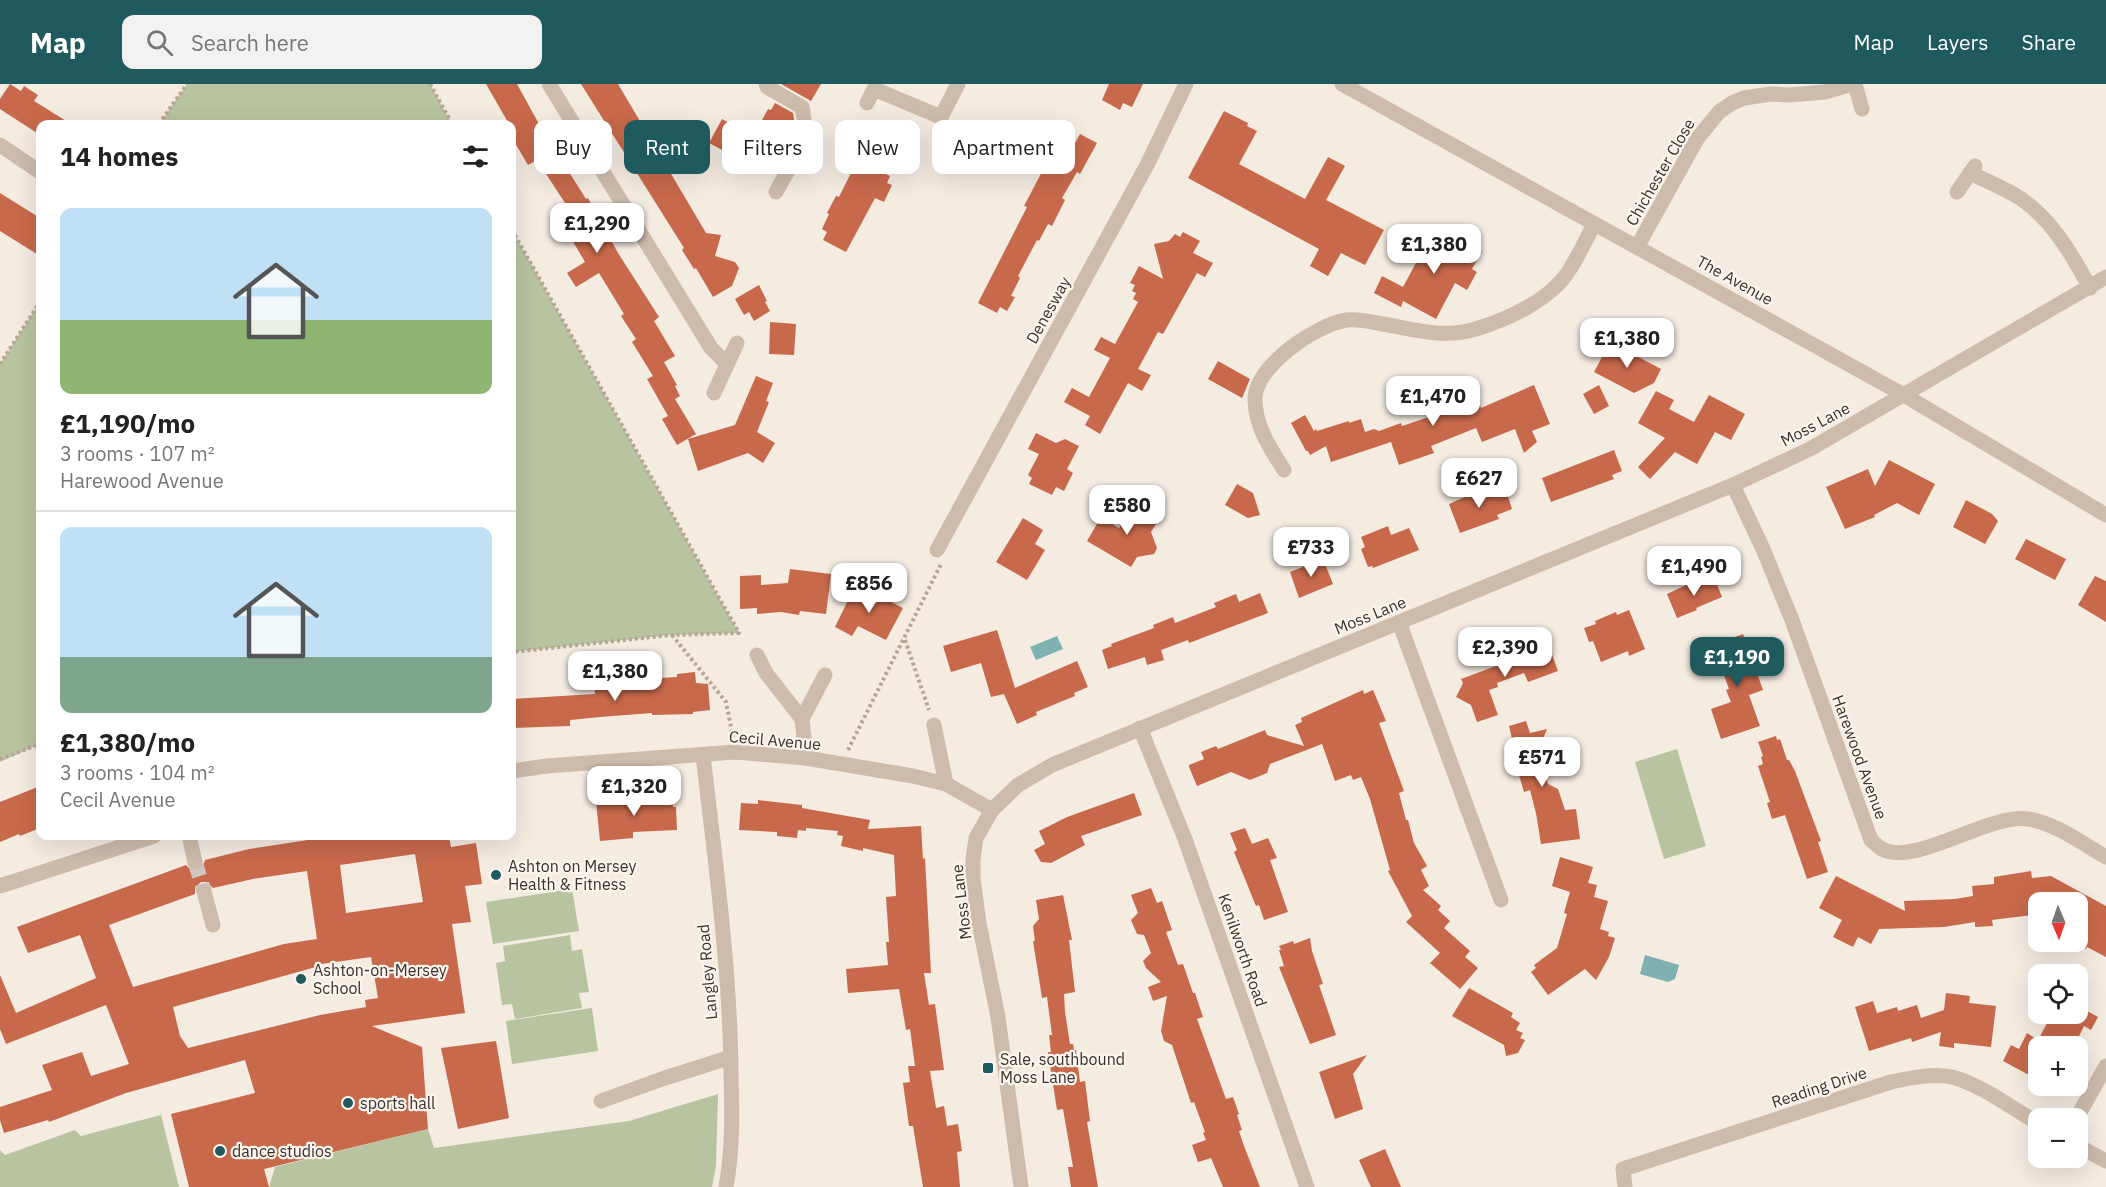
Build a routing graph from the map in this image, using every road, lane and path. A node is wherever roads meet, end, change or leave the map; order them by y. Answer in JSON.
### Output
{"nodes":[{"id":1,"x":187,"y":84,"type":"edge"},
{"id":2,"x":430,"y":84,"type":"edge"},
{"id":3,"x":549,"y":84,"type":"edge"},
{"id":4,"x":766,"y":84,"type":"edge"},
{"id":5,"x":958,"y":84,"type":"edge"},
{"id":6,"x":1185,"y":84,"type":"edge"},
{"id":7,"x":1342,"y":84,"type":"edge"},
{"id":8,"x":1853,"y":84,"type":"edge"},
{"id":9,"x":867,"y":103,"type":"dead end"},
{"id":10,"x":1862,"y":109,"type":"dead end"},
{"id":11,"x":162,"y":120,"type":"edge"},
{"id":12,"x":450,"y":120,"type":"edge"},
{"id":13,"x":0,"y":145,"type":"edge"},
{"id":14,"x":36,"y":169,"type":"edge"},
{"id":15,"x":776,"y":192,"type":"dead end"},
{"id":16,"x":1957,"y":192,"type":"dead end"},
{"id":17,"x":1594,"y":225,"type":"junction"},
{"id":18,"x":516,"y":237,"type":"edge"},
{"id":19,"x":1638,"y":247,"type":"junction"},
{"id":20,"x":2106,"y":277,"type":"edge"},
{"id":21,"x":2090,"y":288,"type":"junction"},
{"id":22,"x":36,"y":308,"type":"edge"},
{"id":23,"x":737,"y":343,"type":"dead end"},
{"id":24,"x":0,"y":364,"type":"edge"},
{"id":25,"x":727,"y":364,"type":"junction"},
{"id":26,"x":714,"y":393,"type":"dead end"},
{"id":27,"x":1904,"y":395,"type":"junction"},
{"id":28,"x":1284,"y":470,"type":"dead end"},
{"id":29,"x":1733,"y":485,"type":"junction"},
{"id":30,"x":2106,"y":515,"type":"edge"},
{"id":31,"x":937,"y":550,"type":"joint"},
{"id":32,"x":1399,"y":622,"type":"junction"},
{"id":33,"x":671,"y":635,"type":"junction"},
{"id":34,"x":905,"y":640,"type":"junction"},
{"id":35,"x":516,"y":652,"type":"edge"},
{"id":36,"x":757,"y":655,"type":"dead end"},
{"id":37,"x":825,"y":675,"type":"dead end"},
{"id":38,"x":802,"y":719,"type":"junction"},
{"id":39,"x":934,"y":725,"type":"joint"},
{"id":40,"x":1140,"y":728,"type":"junction"},
{"id":41,"x":36,"y":746,"type":"edge"},
{"id":42,"x":735,"y":752,"type":"junction"},
{"id":43,"x":703,"y":755,"type":"junction"},
{"id":44,"x":806,"y":758,"type":"junction"},
{"id":45,"x":0,"y":759,"type":"edge"},
{"id":46,"x":841,"y":764,"type":"junction"},
{"id":47,"x":516,"y":770,"type":"edge"},
{"id":48,"x":946,"y":784,"type":"junction"},
{"id":49,"x":992,"y":810,"type":"junction"},
{"id":50,"x":142,"y":840,"type":"edge"},
{"id":51,"x":190,"y":840,"type":"edge"},
{"id":52,"x":2106,"y":857,"type":"edge"},
{"id":53,"x":195,"y":862,"type":"tunnel mouth"},
{"id":54,"x":0,"y":886,"type":"edge"},
{"id":55,"x":204,"y":891,"type":"tunnel mouth"},
{"id":56,"x":1501,"y":900,"type":"dead end"},
{"id":57,"x":213,"y":925,"type":"dead end"},
{"id":58,"x":731,"y":1057,"type":"junction"},
{"id":59,"x":2106,"y":1066,"type":"edge"},
{"id":60,"x":601,"y":1101,"type":"dead end"},
{"id":61,"x":2082,"y":1108,"type":"edge"},
{"id":62,"x":2028,"y":1118,"type":"edge"},
{"id":63,"x":2088,"y":1151,"type":"edge"},
{"id":64,"x":2106,"y":1161,"type":"edge"},
{"id":65,"x":726,"y":1187,"type":"edge"},
{"id":66,"x":1022,"y":1187,"type":"edge"},
{"id":67,"x":1308,"y":1187,"type":"edge"},
{"id":68,"x":1625,"y":1187,"type":"edge"}],
"edges":[{"from":1,"to":11,"type":"path"},
{"from":2,"to":12,"type":"path"},
{"from":3,"to":25,"type":"street"},
{"from":4,"to":15,"type":"street"},
{"from":5,"to":9,"type":"street"},
{"from":6,"to":31,"type":"street","name":"Denesway"},
{"from":7,"to":17,"type":"street","name":"The Avenue"},
{"from":8,"to":10,"type":"street","name":"Chichester Close"},
{"from":8,"to":19,"type":"street","name":"Chichester Close"},
{"from":13,"to":14,"type":"street"},
{"from":16,"to":21,"type":"street"},
{"from":17,"to":19,"type":"street","name":"The Avenue"},
{"from":17,"to":28,"type":"street"},
{"from":18,"to":33,"type":"path"},
{"from":19,"to":27,"type":"street","name":"The Avenue"},
{"from":20,"to":21,"type":"street","name":"Moss Lane"},
{"from":21,"to":27,"type":"street","name":"Moss Lane"},
{"from":22,"to":24,"type":"path"},
{"from":23,"to":25,"type":"street"},
{"from":25,"to":26,"type":"street"},
{"from":27,"to":29,"type":"street","name":"Moss Lane"},
{"from":27,"to":30,"type":"street","name":"The Avenue"},
{"from":29,"to":32,"type":"street","name":"Moss Lane"},
{"from":29,"to":52,"type":"street","name":"Harewood Avenue"},
{"from":31,"to":34,"type":"path"},
{"from":32,"to":40,"type":"street","name":"Moss Lane"},
{"from":32,"to":56,"type":"street"},
{"from":33,"to":35,"type":"path"},
{"from":33,"to":42,"type":"path"},
{"from":34,"to":39,"type":"path"},
{"from":34,"to":46,"type":"path"},
{"from":36,"to":38,"type":"street"},
{"from":37,"to":38,"type":"street"},
{"from":38,"to":44,"type":"street"},
{"from":39,"to":48,"type":"street"},
{"from":40,"to":49,"type":"street","name":"Moss Lane"},
{"from":40,"to":67,"type":"street","name":"Kenilworth Road"},
{"from":41,"to":45,"type":"path"},
{"from":42,"to":43,"type":"street","name":"Cecil Avenue"},
{"from":42,"to":44,"type":"street","name":"Cecil Avenue"},
{"from":43,"to":47,"type":"street","name":"Cecil Avenue"},
{"from":43,"to":58,"type":"street","name":"Langley Road"},
{"from":44,"to":46,"type":"street","name":"Cecil Avenue"},
{"from":46,"to":48,"type":"street","name":"Cecil Avenue"},
{"from":48,"to":49,"type":"street","name":"Cecil Avenue"},
{"from":49,"to":66,"type":"street","name":"Moss Lane"},
{"from":50,"to":54,"type":"street"},
{"from":51,"to":53,"type":"street"},
{"from":55,"to":57,"type":"street"},
{"from":58,"to":60,"type":"street"},
{"from":58,"to":65,"type":"street","name":"Langley Road"},
{"from":59,"to":61,"type":"street"},
{"from":62,"to":68,"type":"street","name":"Reading Drive"},
{"from":63,"to":64,"type":"street"}]}
